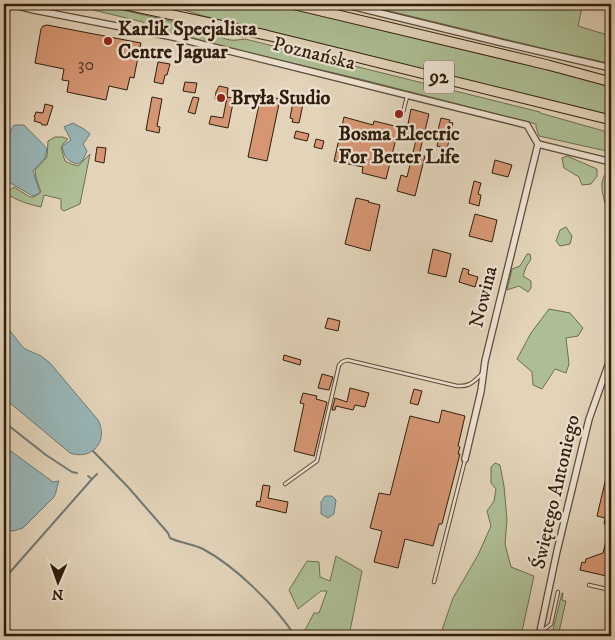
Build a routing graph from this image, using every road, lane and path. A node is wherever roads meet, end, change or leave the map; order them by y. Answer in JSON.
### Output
{"nodes":[{"id":1,"x":10,"y":4,"type":"edge"},
{"id":2,"x":122,"y":4,"type":"edge"},
{"id":3,"x":292,"y":4,"type":"edge"},
{"id":4,"x":343,"y":4,"type":"edge"},
{"id":5,"x":611,"y":68,"type":"edge"},
{"id":6,"x":611,"y":82,"type":"edge"},
{"id":7,"x":408,"y":95,"type":"junction"},
{"id":8,"x":402,"y":116,"type":"dead end"},
{"id":9,"x":611,"y":120,"type":"edge"},
{"id":10,"x":538,"y":144,"type":"junction"},
{"id":11,"x":611,"y":162,"type":"edge"},
{"id":12,"x":611,"y":358,"type":"edge"},
{"id":13,"x":483,"y":373,"type":"junction"},
{"id":14,"x":465,"y":459,"type":"joint"},
{"id":15,"x":285,"y":484,"type":"dead end"},
{"id":16,"x":434,"y":582,"type":"dead end"},
{"id":17,"x":589,"y":585,"type":"dead end"},
{"id":18,"x":611,"y":590,"type":"edge"},
{"id":19,"x":558,"y":592,"type":"dead end"},
{"id":20,"x":540,"y":635,"type":"edge"}],
"edges":[{"from":1,"to":7,"type":"street","name":"Poznańska"},
{"from":2,"to":9,"type":"main road","name":"Poznańska","number":"92"},
{"from":3,"to":6,"type":"main road","number":"92"},
{"from":4,"to":5,"type":"street"},
{"from":7,"to":8,"type":"lane"},
{"from":7,"to":10,"type":"street","name":"Poznańska"},
{"from":10,"to":11,"type":"street"},
{"from":10,"to":13,"type":"street","name":"Nowina"},
{"from":12,"to":20,"type":"street","name":"Świętego Antoniego"},
{"from":13,"to":14,"type":"street","name":"Nowina"},
{"from":13,"to":15,"type":"lane"},
{"from":14,"to":16,"type":"lane"},
{"from":17,"to":18,"type":"lane"},
{"from":19,"to":20,"type":"lane"}]}
